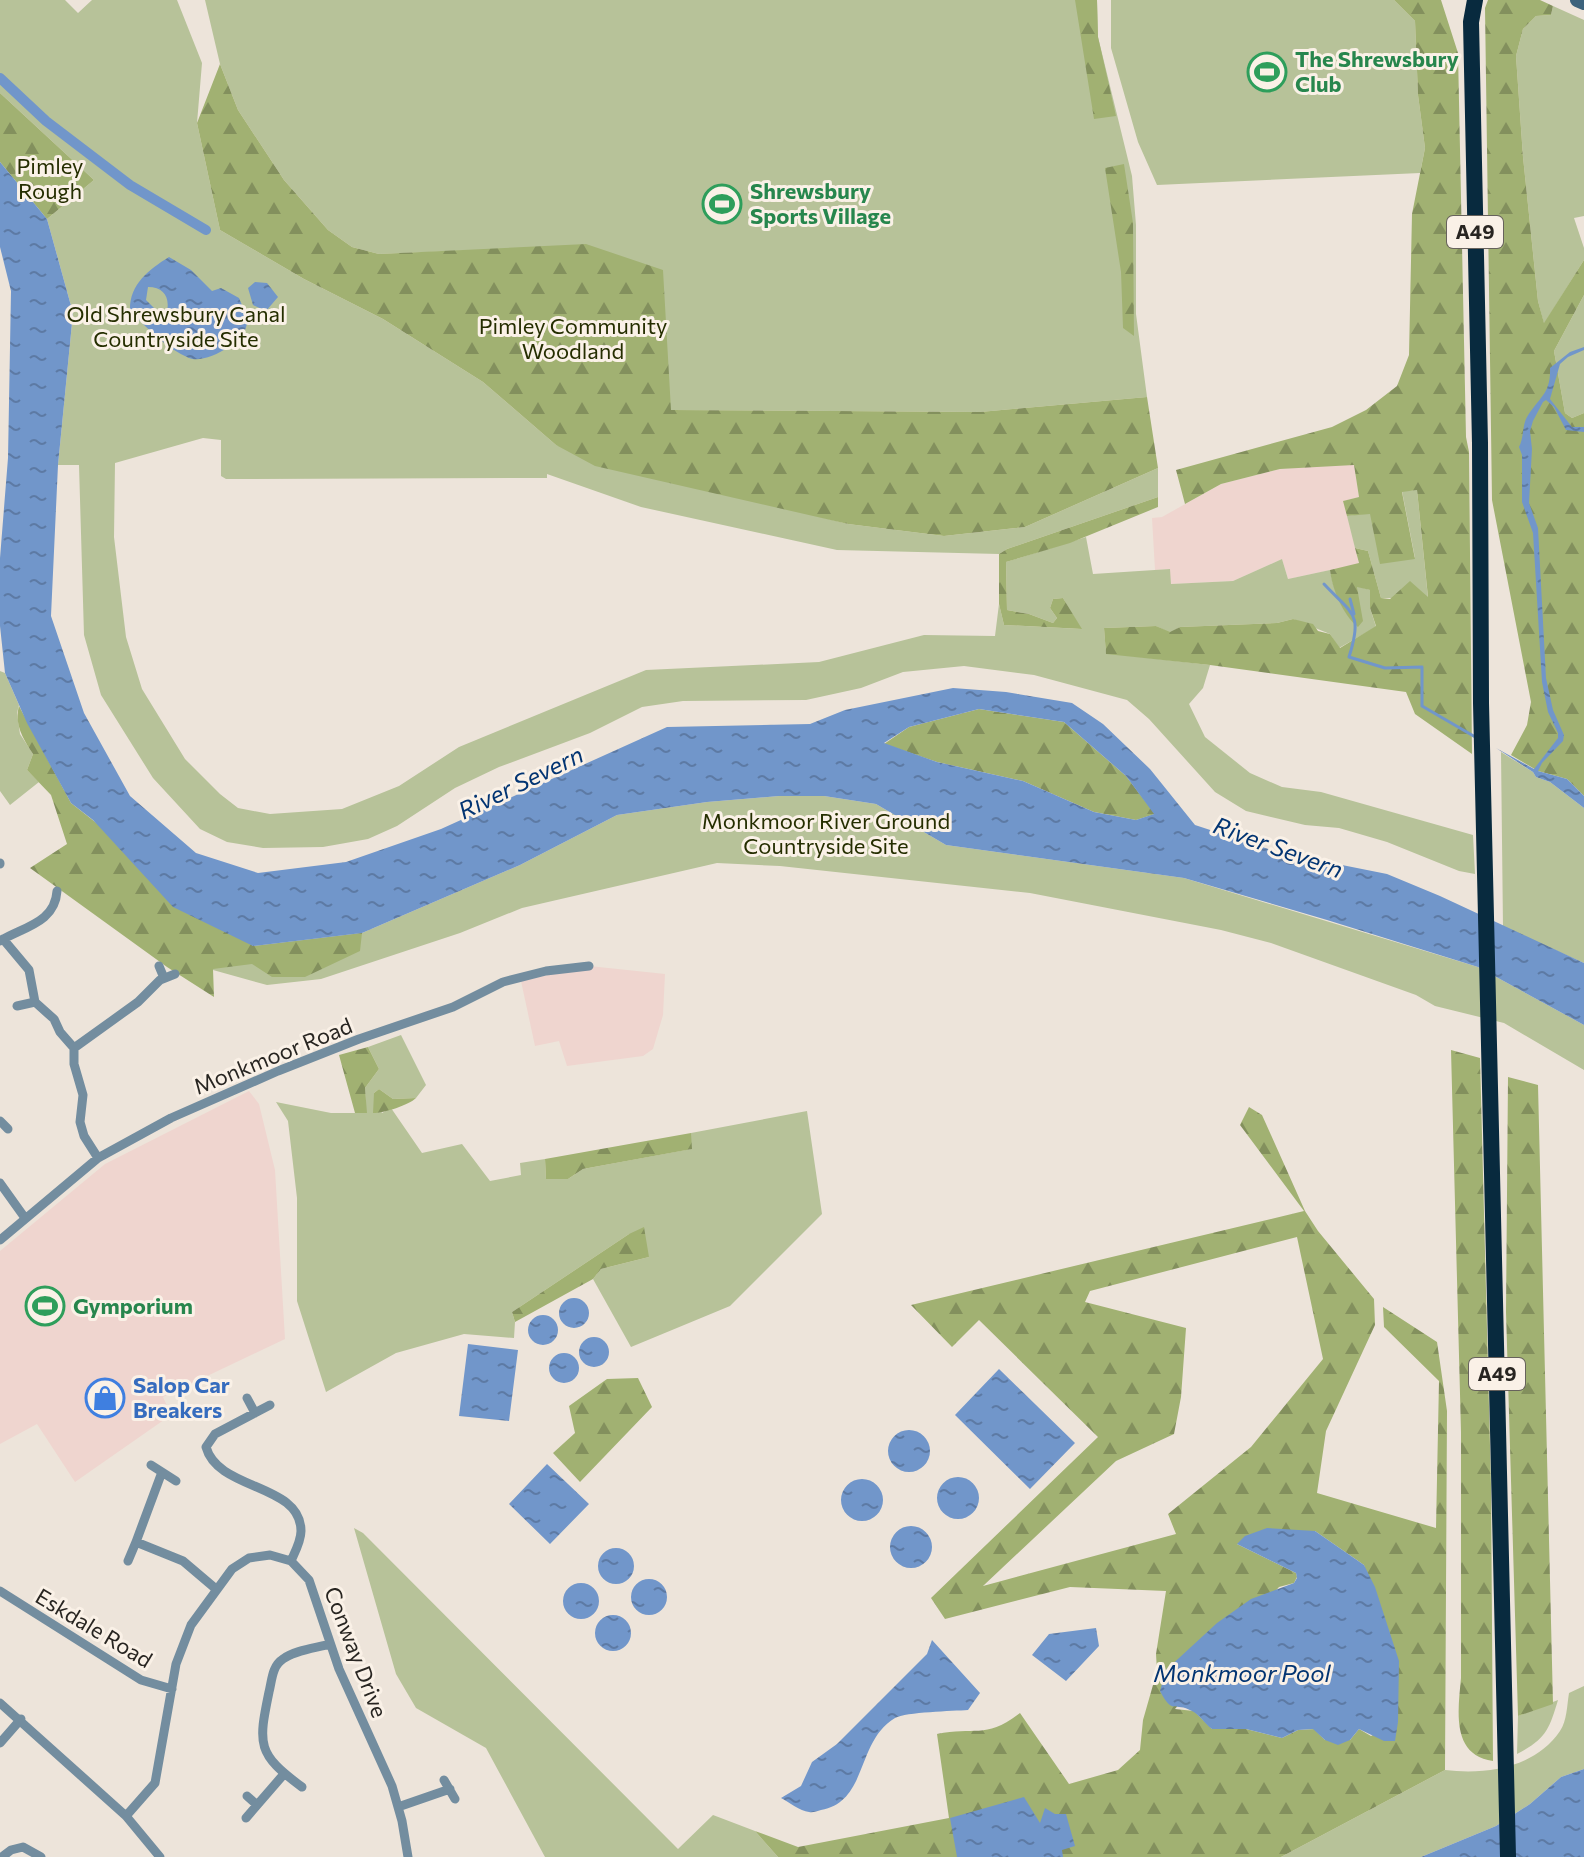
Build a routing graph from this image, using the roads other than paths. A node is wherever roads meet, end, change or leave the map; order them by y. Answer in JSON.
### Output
{"nodes":[{"id":1,"x":1466,"y":0,"type":"edge"},
{"id":2,"x":1475,"y":0,"type":"edge"},
{"id":3,"x":1577,"y":0,"type":"edge"},
{"id":4,"x":1584,"y":3,"type":"edge"},
{"id":5,"x":1471,"y":22,"type":"junction"},
{"id":6,"x":68,"y":901,"type":"dead end"},
{"id":7,"x":1,"y":940,"type":"edge"},
{"id":8,"x":159,"y":966,"type":"dead end"},
{"id":9,"x":589,"y":966,"type":"dead end"},
{"id":10,"x":175,"y":974,"type":"dead end"},
{"id":11,"x":164,"y":978,"type":"junction"},
{"id":12,"x":35,"y":1002,"type":"junction"},
{"id":13,"x":17,"y":1006,"type":"dead end"},
{"id":14,"x":74,"y":1048,"type":"junction"},
{"id":15,"x":0,"y":1121,"type":"edge"},
{"id":16,"x":8,"y":1129,"type":"dead end"},
{"id":17,"x":98,"y":1158,"type":"junction"},
{"id":18,"x":0,"y":1183,"type":"edge"},
{"id":19,"x":25,"y":1218,"type":"junction"},
{"id":20,"x":0,"y":1240,"type":"edge"},
{"id":21,"x":247,"y":1398,"type":"dead end"},
{"id":22,"x":270,"y":1405,"type":"dead end"},
{"id":23,"x":255,"y":1413,"type":"junction"},
{"id":24,"x":151,"y":1465,"type":"dead end"},
{"id":25,"x":162,"y":1472,"type":"junction"},
{"id":26,"x":176,"y":1481,"type":"dead end"},
{"id":27,"x":136,"y":1542,"type":"junction"},
{"id":28,"x":128,"y":1561,"type":"dead end"},
{"id":29,"x":291,"y":1561,"type":"junction"},
{"id":30,"x":216,"y":1589,"type":"junction"},
{"id":31,"x":0,"y":1591,"type":"edge"},
{"id":32,"x":330,"y":1644,"type":"junction"},
{"id":33,"x":172,"y":1689,"type":"junction"},
{"id":34,"x":0,"y":1703,"type":"edge"},
{"id":35,"x":21,"y":1719,"type":"junction"},
{"id":36,"x":0,"y":1743,"type":"edge"},
{"id":37,"x":284,"y":1774,"type":"junction"},
{"id":38,"x":302,"y":1787,"type":"dead end"},
{"id":39,"x":450,"y":1789,"type":"dead end"},
{"id":40,"x":247,"y":1796,"type":"dead end"},
{"id":41,"x":257,"y":1805,"type":"junction"},
{"id":42,"x":398,"y":1807,"type":"junction"},
{"id":43,"x":126,"y":1816,"type":"junction"},
{"id":44,"x":246,"y":1818,"type":"dead end"},
{"id":45,"x":2,"y":1857,"type":"edge"},
{"id":46,"x":41,"y":1857,"type":"edge"},
{"id":47,"x":160,"y":1857,"type":"edge"},
{"id":48,"x":408,"y":1857,"type":"edge"},
{"id":49,"x":1508,"y":1857,"type":"edge"}],
"edges":[{"from":1,"to":5,"type":"highway","number":"A49"},
{"from":2,"to":5,"type":"highway","number":"A49"},
{"from":3,"to":4,"type":"main road"},
{"from":5,"to":49,"type":"highway","number":"A49"},
{"from":6,"to":7,"type":"street"},
{"from":7,"to":12,"type":"street"},
{"from":8,"to":11,"type":"street"},
{"from":9,"to":17,"type":"street","name":"Monkmoor Road"},
{"from":10,"to":11,"type":"street"},
{"from":11,"to":14,"type":"street"},
{"from":12,"to":13,"type":"street"},
{"from":12,"to":14,"type":"street"},
{"from":14,"to":17,"type":"street"},
{"from":15,"to":16,"type":"street"},
{"from":17,"to":19,"type":"street","name":"Monkmoor Road"},
{"from":18,"to":19,"type":"street"},
{"from":19,"to":20,"type":"street","name":"Monkmoor Road"},
{"from":21,"to":23,"type":"street"},
{"from":22,"to":23,"type":"street"},
{"from":23,"to":29,"type":"street"},
{"from":24,"to":25,"type":"street"},
{"from":25,"to":26,"type":"street"},
{"from":25,"to":27,"type":"street"},
{"from":27,"to":28,"type":"street"},
{"from":27,"to":30,"type":"street"},
{"from":29,"to":30,"type":"street"},
{"from":29,"to":32,"type":"street","name":"Conway Drive"},
{"from":30,"to":33,"type":"street"},
{"from":31,"to":33,"type":"street","name":"Eskdale Road"},
{"from":32,"to":37,"type":"street"},
{"from":32,"to":42,"type":"street","name":"Conway Drive"},
{"from":33,"to":43,"type":"street"},
{"from":34,"to":35,"type":"street"},
{"from":35,"to":36,"type":"street"},
{"from":35,"to":43,"type":"street"},
{"from":37,"to":38,"type":"street"},
{"from":37,"to":41,"type":"street"},
{"from":39,"to":42,"type":"street"},
{"from":40,"to":41,"type":"street"},
{"from":41,"to":44,"type":"street"},
{"from":42,"to":48,"type":"street","name":"Conway Drive"},
{"from":43,"to":47,"type":"street"},
{"from":45,"to":46,"type":"street"}]}
